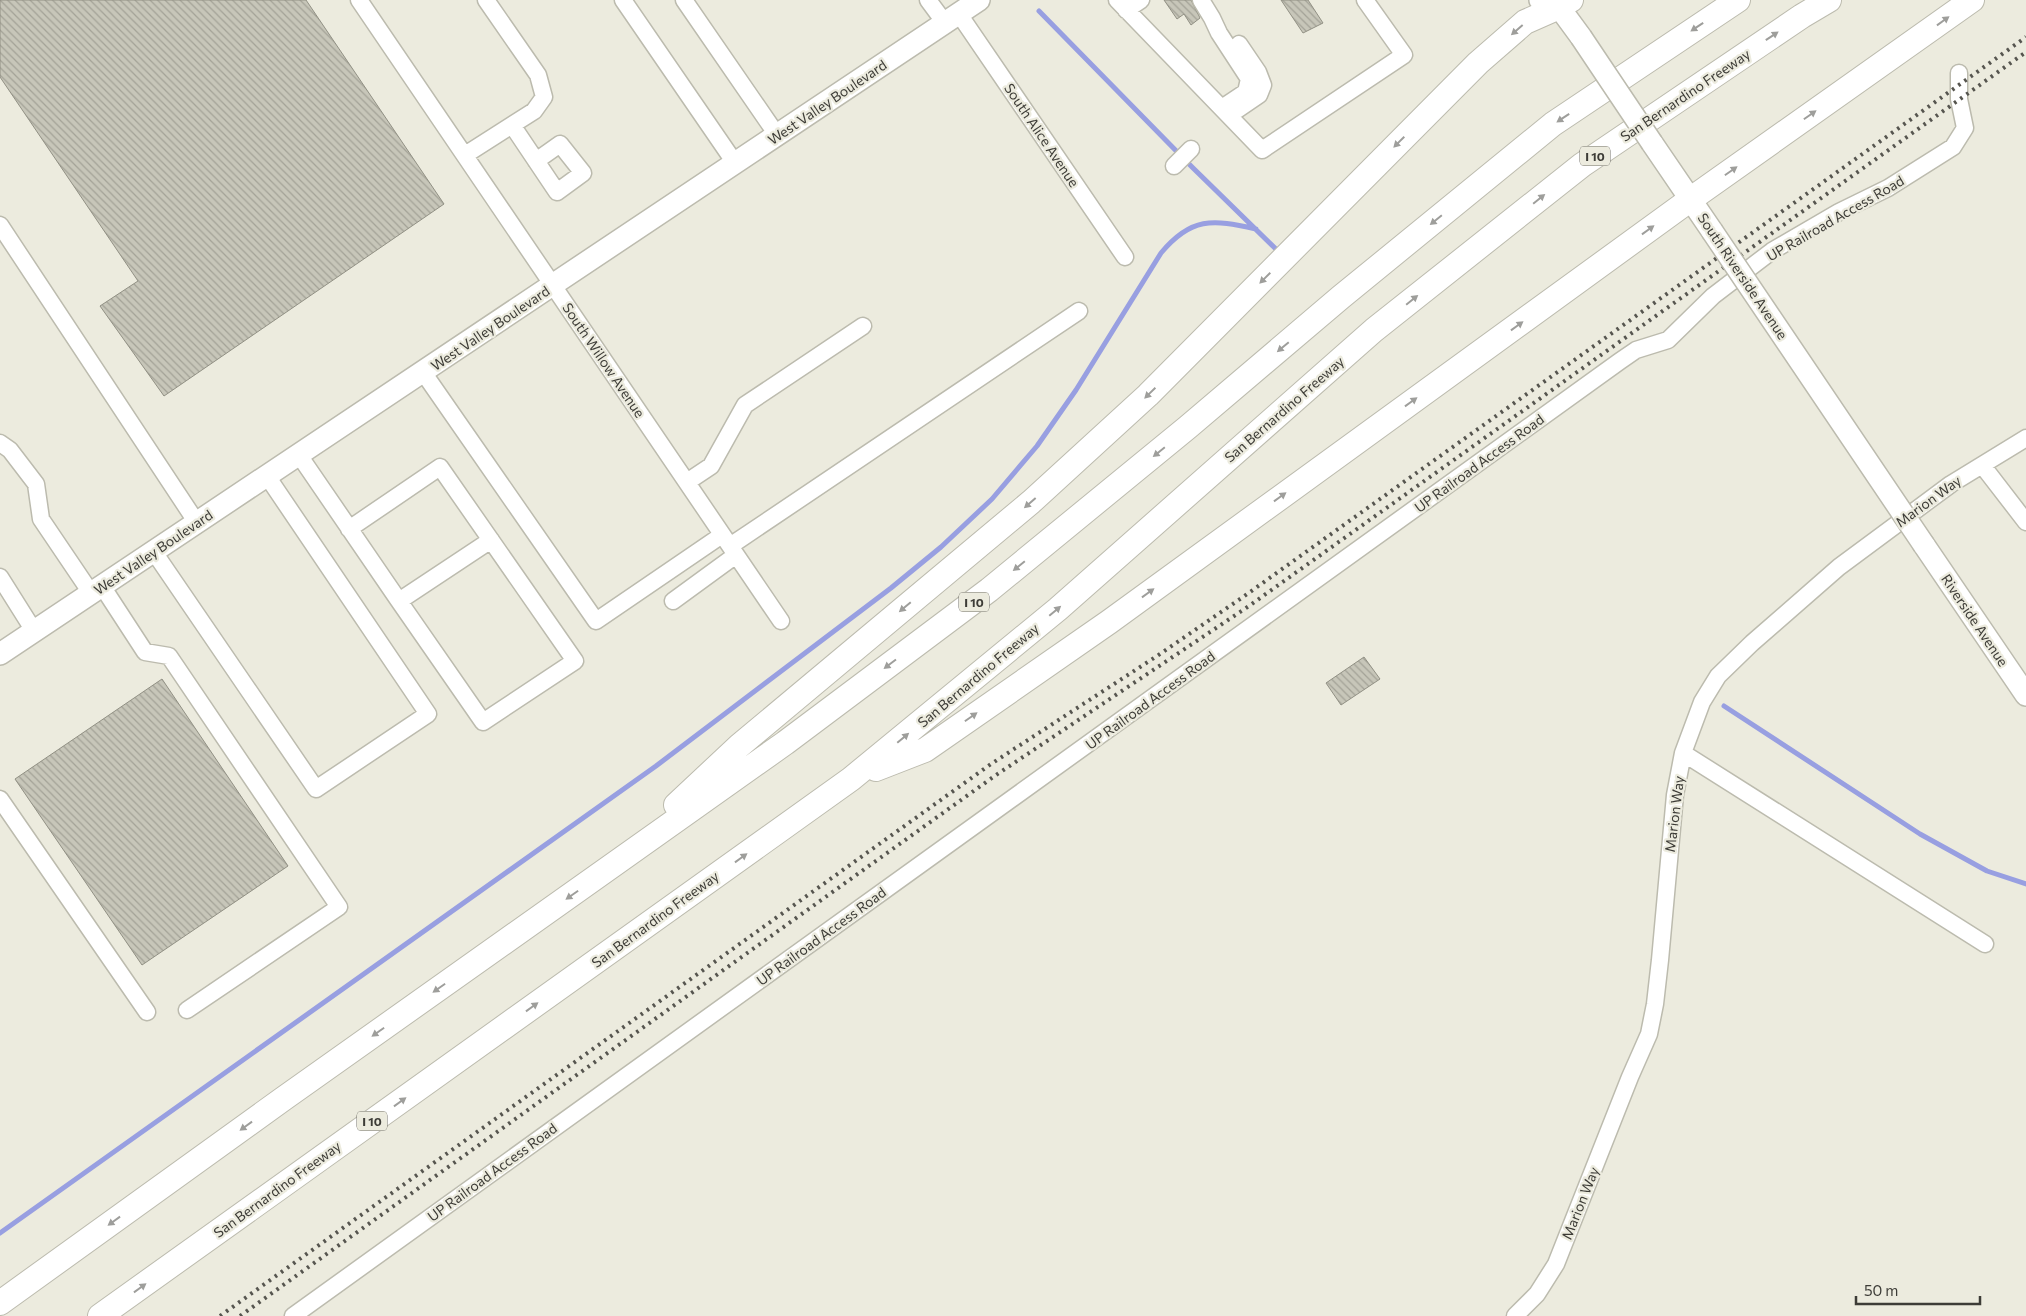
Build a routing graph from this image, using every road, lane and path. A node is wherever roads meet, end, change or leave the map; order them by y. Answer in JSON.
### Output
{"nodes":[{"id":1,"x":359,"y":0,"type":"edge"},
{"id":2,"x":486,"y":0,"type":"edge"},
{"id":3,"x":623,"y":0,"type":"edge"},
{"id":4,"x":684,"y":0,"type":"edge"},
{"id":5,"x":928,"y":0,"type":"edge"},
{"id":6,"x":980,"y":0,"type":"edge"},
{"id":7,"x":1141,"y":0,"type":"edge"},
{"id":8,"x":1201,"y":0,"type":"edge"},
{"id":9,"x":1365,"y":0,"type":"edge"},
{"id":10,"x":1738,"y":0,"type":"edge"},
{"id":11,"x":1829,"y":0,"type":"edge"},
{"id":12,"x":1972,"y":0,"type":"edge"},
{"id":13,"x":1558,"y":2,"type":"edge"},
{"id":14,"x":1120,"y":3,"type":"edge"},
{"id":15,"x":952,"y":18,"type":"junction"},
{"id":16,"x":1959,"y":73,"type":"dead end"},
{"id":17,"x":1226,"y":112,"type":"junction"},
{"id":18,"x":512,"y":125,"type":"junction"},
{"id":19,"x":777,"y":135,"type":"junction"},
{"id":20,"x":1190,"y":150,"type":"dead end"},
{"id":21,"x":465,"y":155,"type":"junction"},
{"id":22,"x":536,"y":161,"type":"dead end"},
{"id":23,"x":735,"y":163,"type":"junction"},
{"id":24,"x":1174,"y":166,"type":"dead end"},
{"id":25,"x":1691,"y":199,"type":"junction"},
{"id":26,"x":0,"y":225,"type":"edge"},
{"id":27,"x":1125,"y":257,"type":"dead end"},
{"id":28,"x":554,"y":285,"type":"junction"},
{"id":29,"x":1079,"y":311,"type":"dead end"},
{"id":30,"x":863,"y":326,"type":"dead end"},
{"id":31,"x":424,"y":372,"type":"junction"},
{"id":32,"x":2026,"y":438,"type":"edge"},
{"id":33,"x":0,"y":443,"type":"edge"},
{"id":34,"x":299,"y":456,"type":"junction"},
{"id":35,"x":1982,"y":465,"type":"junction"},
{"id":36,"x":267,"y":476,"type":"junction"},
{"id":37,"x":687,"y":482,"type":"junction"},
{"id":38,"x":2026,"y":522,"type":"edge"},
{"id":39,"x":197,"y":523,"type":"junction"},
{"id":40,"x":350,"y":529,"type":"junction"},
{"id":41,"x":491,"y":540,"type":"junction"},
{"id":42,"x":729,"y":545,"type":"junction"},
{"id":43,"x":1924,"y":545,"type":"joint"},
{"id":44,"x":154,"y":552,"type":"junction"},
{"id":45,"x":0,"y":577,"type":"edge"},
{"id":46,"x":96,"y":590,"type":"junction"},
{"id":47,"x":399,"y":601,"type":"junction"},
{"id":48,"x":672,"y":601,"type":"dead end"},
{"id":49,"x":781,"y":621,"type":"dead end"},
{"id":50,"x":34,"y":631,"type":"junction"},
{"id":51,"x":0,"y":654,"type":"edge"},
{"id":52,"x":2026,"y":695,"type":"edge"},
{"id":53,"x":1683,"y":753,"type":"junction"},
{"id":54,"x":851,"y":778,"type":"junction"},
{"id":55,"x":0,"y":799,"type":"edge"},
{"id":56,"x":612,"y":866,"type":"junction"},
{"id":57,"x":1985,"y":944,"type":"dead end"},
{"id":58,"x":187,"y":1010,"type":"dead end"},
{"id":59,"x":147,"y":1012,"type":"dead end"},
{"id":60,"x":0,"y":1304,"type":"edge"},
{"id":61,"x":100,"y":1316,"type":"edge"},
{"id":62,"x":293,"y":1316,"type":"edge"},
{"id":63,"x":1515,"y":1316,"type":"edge"}],
"edges":[{"from":1,"to":21,"type":"street","name":"South Willow Avenue"},
{"from":2,"to":18,"type":"street"},
{"from":3,"to":23,"type":"street"},
{"from":4,"to":19,"type":"street"},
{"from":5,"to":15,"type":"street","name":"South Alice Avenue"},
{"from":6,"to":15,"type":"main road","name":"West Valley Boulevard"},
{"from":7,"to":14,"type":"street"},
{"from":8,"to":17,"type":"street"},
{"from":9,"to":17,"type":"street"},
{"from":10,"to":56,"type":"highway","number":"I 10","one_way":true},
{"from":54,"to":11,"type":"highway","name":"San Bernardino Freeway","number":"I 10","one_way":true},
{"from":25,"to":12,"type":"highway","one_way":true},
{"from":13,"to":25,"type":"main road","name":"South Riverside Avenue","bridge":true},
{"from":13,"to":56,"type":"highway","one_way":true},
{"from":14,"to":17,"type":"street"},
{"from":15,"to":19,"type":"main road","name":"West Valley Boulevard"},
{"from":15,"to":27,"type":"street","name":"South Alice Avenue"},
{"from":16,"to":62,"type":"street","name":"UP Railroad Access Road"},
{"from":18,"to":21,"type":"street"},
{"from":18,"to":22,"type":"street"},
{"from":19,"to":23,"type":"main road","name":"West Valley Boulevard"},
{"from":20,"to":24,"type":"street"},
{"from":21,"to":28,"type":"street","name":"South Willow Avenue"},
{"from":23,"to":28,"type":"main road","name":"West Valley Boulevard"},
{"from":25,"to":43,"type":"main road","name":"South Riverside Avenue","bridge":true},
{"from":54,"to":25,"type":"highway","one_way":true},
{"from":26,"to":39,"type":"street"},
{"from":28,"to":31,"type":"main road","name":"West Valley Boulevard"},
{"from":28,"to":37,"type":"street","name":"South Willow Avenue"},
{"from":29,"to":42,"type":"street"},
{"from":30,"to":37,"type":"street"},
{"from":31,"to":34,"type":"main road","name":"West Valley Boulevard"},
{"from":31,"to":42,"type":"street"},
{"from":32,"to":35,"type":"street","name":"Marion Way"},
{"from":33,"to":46,"type":"street"},
{"from":34,"to":36,"type":"main road","name":"West Valley Boulevard"},
{"from":34,"to":40,"type":"street"},
{"from":35,"to":38,"type":"street"},
{"from":35,"to":53,"type":"street","name":"Marion Way"},
{"from":36,"to":39,"type":"main road","name":"West Valley Boulevard"},
{"from":36,"to":44,"type":"street"},
{"from":37,"to":42,"type":"street","name":"South Willow Avenue"},
{"from":39,"to":44,"type":"main road","name":"West Valley Boulevard"},
{"from":40,"to":41,"type":"street"},
{"from":40,"to":47,"type":"street"},
{"from":41,"to":47,"type":"street"},
{"from":41,"to":47,"type":"street"},
{"from":42,"to":48,"type":"street"},
{"from":42,"to":49,"type":"street","name":"South Willow Avenue"},
{"from":43,"to":52,"type":"main road","name":"Riverside Avenue"},
{"from":44,"to":46,"type":"main road","name":"West Valley Boulevard"},
{"from":45,"to":50,"type":"street"},
{"from":46,"to":50,"type":"main road","name":"West Valley Boulevard"},
{"from":46,"to":58,"type":"street"},
{"from":50,"to":51,"type":"main road","name":"West Valley Boulevard"},
{"from":53,"to":57,"type":"street"},
{"from":53,"to":63,"type":"street","name":"Marion Way"},
{"from":61,"to":54,"type":"highway","name":"San Bernardino Freeway","number":"I 10","one_way":true},
{"from":55,"to":59,"type":"street"},
{"from":56,"to":60,"type":"highway","number":"I 10","one_way":true}]}
